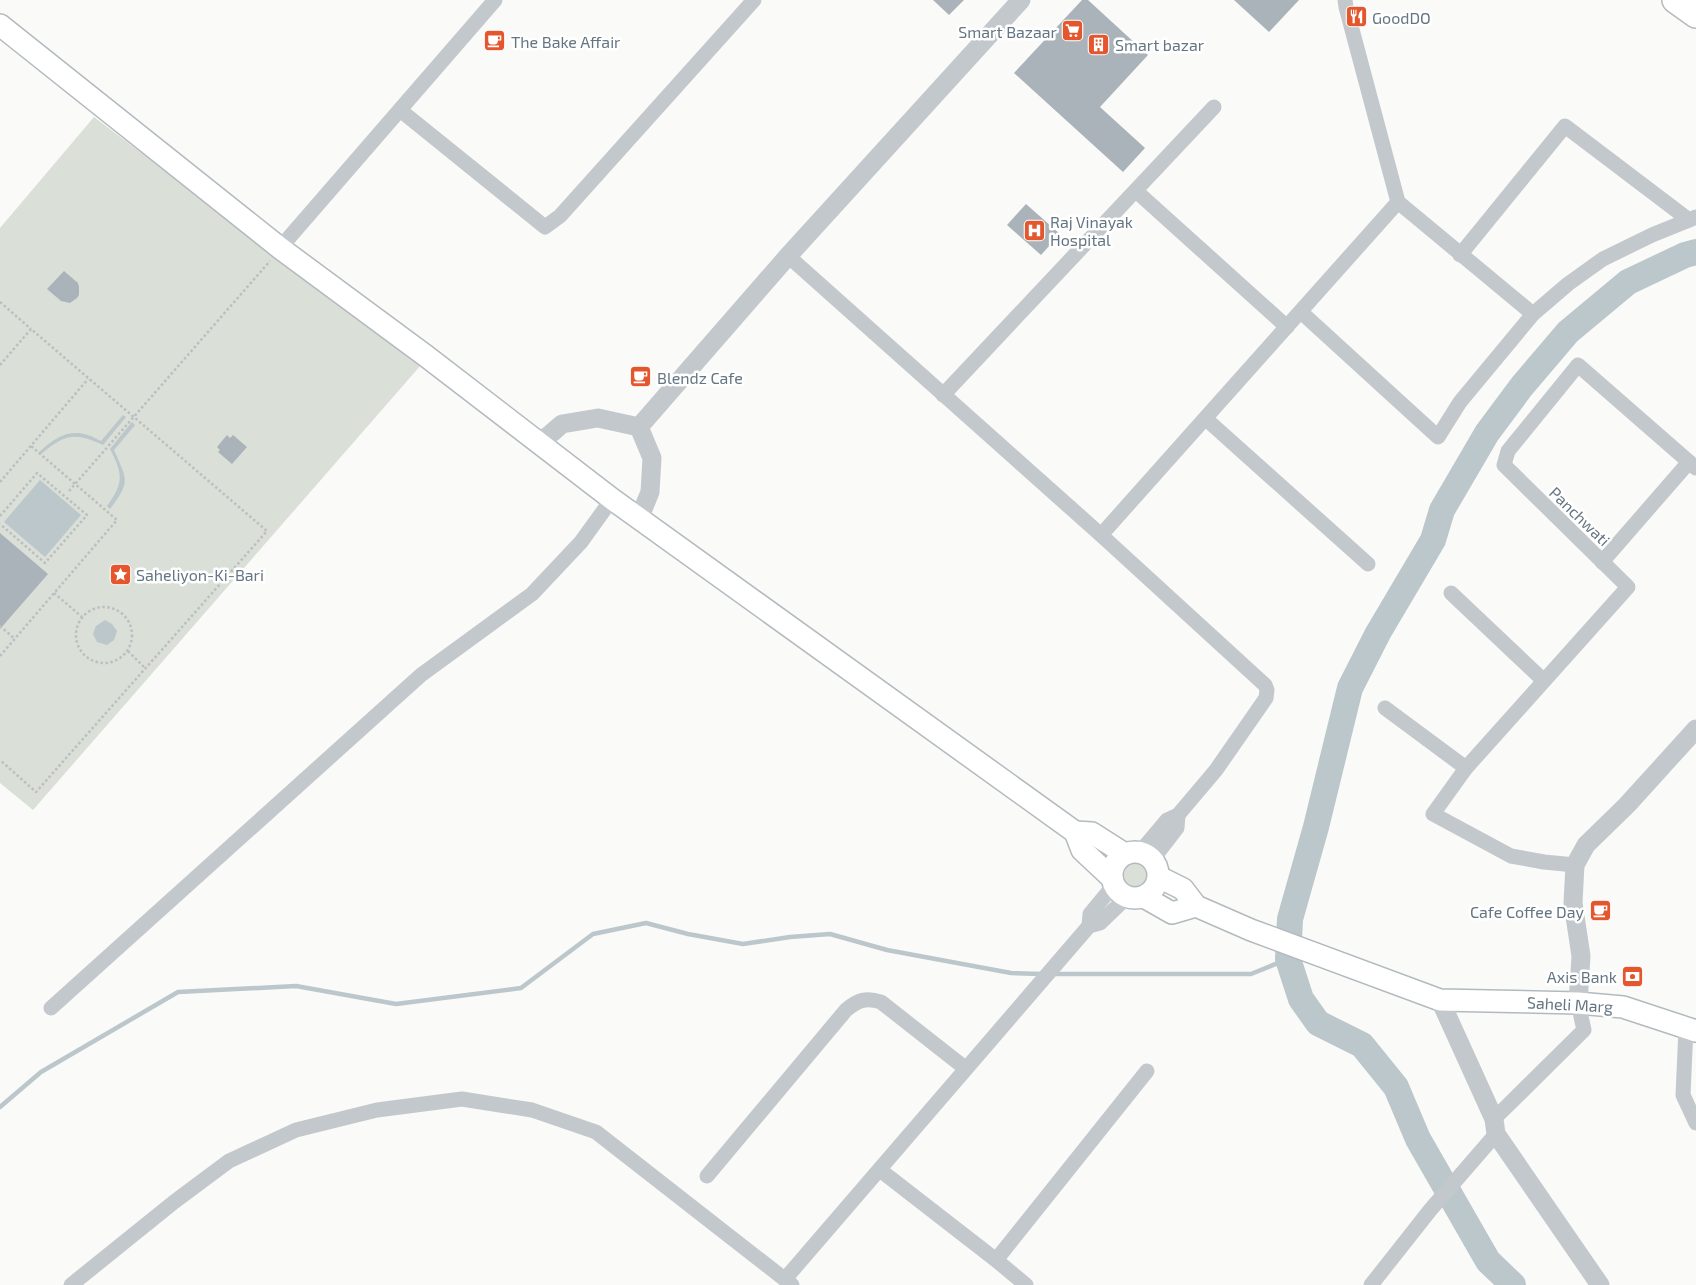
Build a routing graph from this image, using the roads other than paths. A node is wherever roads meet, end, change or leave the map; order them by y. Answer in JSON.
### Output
{"nodes":[{"id":1,"x":495,"y":0,"type":"edge"},
{"id":2,"x":754,"y":0,"type":"edge"},
{"id":3,"x":1345,"y":0,"type":"edge"},
{"id":4,"x":1675,"y":0,"type":"edge"},
{"id":5,"x":1689,"y":0,"type":"edge"},
{"id":6,"x":1016,"y":1,"type":"edge"},
{"id":7,"x":1696,"y":2,"type":"edge"},
{"id":8,"x":1696,"y":15,"type":"edge"},
{"id":9,"x":0,"y":25,"type":"edge"},
{"id":10,"x":1214,"y":107,"type":"dead end"},
{"id":11,"x":400,"y":110,"type":"junction"},
{"id":12,"x":1136,"y":191,"type":"junction"},
{"id":13,"x":1398,"y":202,"type":"junction"},
{"id":14,"x":1693,"y":219,"type":"edge"},
{"id":15,"x":280,"y":248,"type":"junction"},
{"id":16,"x":1460,"y":255,"type":"junction"},
{"id":17,"x":788,"y":256,"type":"junction"},
{"id":18,"x":1301,"y":312,"type":"junction"},
{"id":19,"x":1533,"y":314,"type":"junction"},
{"id":20,"x":1287,"y":327,"type":"junction"},
{"id":21,"x":943,"y":395,"type":"junction"},
{"id":22,"x":1206,"y":419,"type":"junction"},
{"id":23,"x":639,"y":427,"type":"junction"},
{"id":24,"x":540,"y":443,"type":"junction"},
{"id":25,"x":1692,"y":465,"type":"edge"},
{"id":26,"x":612,"y":499,"type":"junction"},
{"id":27,"x":639,"y":519,"type":"junction"},
{"id":28,"x":1101,"y":535,"type":"junction"},
{"id":29,"x":1602,"y":562,"type":"junction"},
{"id":30,"x":1368,"y":564,"type":"dead end"},
{"id":31,"x":1451,"y":593,"type":"dead end"},
{"id":32,"x":1543,"y":680,"type":"junction"},
{"id":33,"x":1385,"y":708,"type":"dead end"},
{"id":34,"x":1696,"y":729,"type":"edge"},
{"id":35,"x":1466,"y":768,"type":"junction"},
{"id":36,"x":1075,"y":832,"type":"junction"},
{"id":37,"x":1144,"y":861,"type":"junction"},
{"id":38,"x":1575,"y":865,"type":"junction"},
{"id":39,"x":1124,"y":889,"type":"junction"},
{"id":40,"x":1196,"y":906,"type":"junction"},
{"id":41,"x":1440,"y":1000,"type":"junction"},
{"id":42,"x":1578,"y":1003,"type":"junction"},
{"id":43,"x":51,"y":1008,"type":"dead end"},
{"id":44,"x":1691,"y":1029,"type":"edge"},
{"id":45,"x":965,"y":1068,"type":"junction"},
{"id":46,"x":1148,"y":1072,"type":"dead end"},
{"id":47,"x":1696,"y":1123,"type":"edge"},
{"id":48,"x":1492,"y":1132,"type":"junction"},
{"id":49,"x":880,"y":1170,"type":"junction"},
{"id":50,"x":707,"y":1176,"type":"dead end"},
{"id":51,"x":996,"y":1260,"type":"junction"},
{"id":52,"x":789,"y":1282,"type":"edge"},
{"id":53,"x":70,"y":1285,"type":"edge"},
{"id":54,"x":1026,"y":1285,"type":"edge"},
{"id":55,"x":1371,"y":1285,"type":"edge"},
{"id":56,"x":1600,"y":1285,"type":"edge"}],
"edges":[{"from":1,"to":11,"type":"street"},
{"from":2,"to":11,"type":"street"},
{"from":3,"to":13,"type":"street"},
{"from":4,"to":8,"type":"main road"},
{"from":5,"to":7,"type":"main road"},
{"from":6,"to":17,"type":"street"},
{"from":9,"to":15,"type":"main road"},
{"from":10,"to":12,"type":"street"},
{"from":11,"to":15,"type":"street"},
{"from":12,"to":20,"type":"street"},
{"from":12,"to":21,"type":"street"},
{"from":13,"to":16,"type":"street"},
{"from":13,"to":18,"type":"street"},
{"from":14,"to":16,"type":"street"},
{"from":14,"to":19,"type":"street"},
{"from":15,"to":24,"type":"main road"},
{"from":16,"to":19,"type":"street"},
{"from":17,"to":21,"type":"street"},
{"from":17,"to":23,"type":"street"},
{"from":18,"to":19,"type":"street"},
{"from":18,"to":20,"type":"street"},
{"from":20,"to":22,"type":"street"},
{"from":21,"to":28,"type":"street"},
{"from":22,"to":28,"type":"street"},
{"from":22,"to":30,"type":"street"},
{"from":23,"to":24,"type":"street"},
{"from":23,"to":27,"type":"street"},
{"from":24,"to":26,"type":"main road"},
{"from":25,"to":29,"type":"street","name":"Panchwati"},
{"from":25,"to":29,"type":"street","name":"Panchwati"},
{"from":26,"to":27,"type":"main road"},
{"from":26,"to":43,"type":"street"},
{"from":27,"to":36,"type":"main road"},
{"from":28,"to":37,"type":"street"},
{"from":29,"to":32,"type":"street"},
{"from":31,"to":32,"type":"street"},
{"from":32,"to":35,"type":"street"},
{"from":33,"to":35,"type":"street"},
{"from":34,"to":38,"type":"street"},
{"from":35,"to":38,"type":"street"},
{"from":36,"to":37,"type":"main road"},
{"from":36,"to":39,"type":"main road"},
{"from":37,"to":39,"type":"main road"},
{"from":37,"to":39,"type":"main road"},
{"from":37,"to":40,"type":"main road"},
{"from":38,"to":42,"type":"street"},
{"from":39,"to":40,"type":"main road"},
{"from":39,"to":45,"type":"street"},
{"from":40,"to":41,"type":"main road","name":"Saheli Marg"},
{"from":41,"to":42,"type":"main road","name":"Saheli Marg"},
{"from":41,"to":48,"type":"street"},
{"from":42,"to":44,"type":"main road","name":"Saheli Marg"},
{"from":42,"to":48,"type":"street"},
{"from":44,"to":47,"type":"street"},
{"from":45,"to":49,"type":"street"},
{"from":45,"to":50,"type":"street"},
{"from":46,"to":51,"type":"street"},
{"from":48,"to":55,"type":"street"},
{"from":48,"to":56,"type":"street"},
{"from":49,"to":51,"type":"street"},
{"from":49,"to":52,"type":"street"},
{"from":51,"to":54,"type":"street"},
{"from":52,"to":53,"type":"street"}]}
